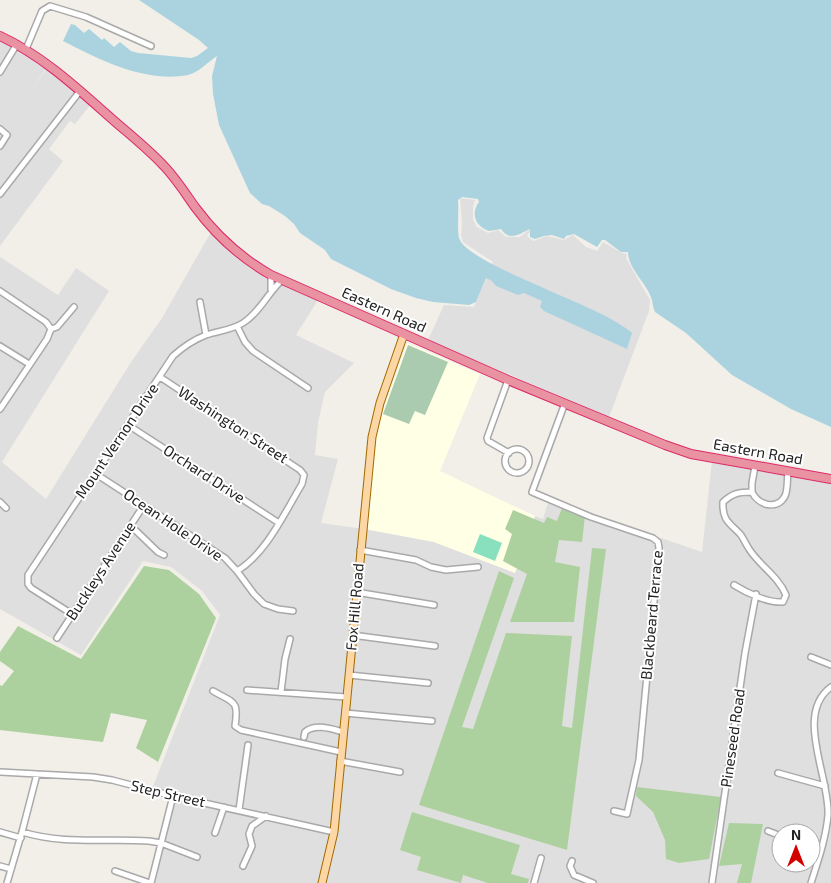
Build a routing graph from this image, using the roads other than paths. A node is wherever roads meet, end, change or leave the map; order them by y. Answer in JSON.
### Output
{"nodes":[{"id":1,"x":0,"y":36,"type":"edge"},
{"id":2,"x":17,"y":44,"type":"junction"},
{"id":3,"x":151,"y":46,"type":"dead end"},
{"id":4,"x":26,"y":49,"type":"junction"},
{"id":5,"x":0,"y":72,"type":"edge"},
{"id":6,"x":80,"y":91,"type":"junction"},
{"id":7,"x":0,"y":129,"type":"edge"},
{"id":8,"x":0,"y":146,"type":"edge"},
{"id":9,"x":0,"y":194,"type":"edge"},
{"id":10,"x":270,"y":275,"type":"junction"},
{"id":11,"x":282,"y":280,"type":"junction"},
{"id":12,"x":271,"y":290,"type":"junction"},
{"id":13,"x":0,"y":291,"type":"edge"},
{"id":14,"x":200,"y":302,"type":"dead end"},
{"id":15,"x":74,"y":307,"type":"dead end"},
{"id":16,"x":237,"y":326,"type":"junction"},
{"id":17,"x":51,"y":329,"type":"junction"},
{"id":18,"x":404,"y":334,"type":"junction"},
{"id":19,"x":206,"y":335,"type":"junction"},
{"id":20,"x":0,"y":346,"type":"edge"},
{"id":21,"x":29,"y":364,"type":"junction"},
{"id":22,"x":160,"y":377,"type":"junction"},
{"id":23,"x":508,"y":380,"type":"junction"},
{"id":24,"x":308,"y":388,"type":"dead end"},
{"id":25,"x":565,"y":403,"type":"junction"},
{"id":26,"x":0,"y":409,"type":"edge"},
{"id":27,"x":128,"y":425,"type":"junction"},
{"id":28,"x":509,"y":453,"type":"junction"},
{"id":29,"x":528,"y":466,"type":"junction"},
{"id":30,"x":756,"y":466,"type":"junction"},
{"id":31,"x":540,"y":469,"type":"junction"},
{"id":32,"x":788,"y":472,"type":"junction"},
{"id":33,"x":96,"y":474,"type":"junction"},
{"id":34,"x":831,"y":479,"type":"edge"},
{"id":35,"x":752,"y":492,"type":"junction"},
{"id":36,"x":0,"y":502,"type":"edge"},
{"id":37,"x":144,"y":505,"type":"junction"},
{"id":38,"x":6,"y":508,"type":"dead end"},
{"id":39,"x":279,"y":522,"type":"junction"},
{"id":40,"x":131,"y":526,"type":"junction"},
{"id":41,"x":360,"y":550,"type":"junction"},
{"id":42,"x":164,"y":555,"type":"dead end"},
{"id":43,"x":478,"y":568,"type":"dead end"},
{"id":44,"x":237,"y":571,"type":"junction"},
{"id":45,"x":734,"y":585,"type":"dead end"},
{"id":46,"x":356,"y":592,"type":"junction"},
{"id":47,"x":756,"y":594,"type":"junction"},
{"id":48,"x":434,"y":605,"type":"dead end"},
{"id":49,"x":293,"y":611,"type":"dead end"},
{"id":50,"x":72,"y":614,"type":"junction"},
{"id":51,"x":352,"y":634,"type":"junction"},
{"id":52,"x":57,"y":638,"type":"dead end"},
{"id":53,"x":290,"y":639,"type":"dead end"},
{"id":54,"x":435,"y":646,"type":"dead end"},
{"id":55,"x":811,"y":657,"type":"dead end"},
{"id":56,"x":831,"y":665,"type":"edge"},
{"id":57,"x":348,"y":675,"type":"junction"},
{"id":58,"x":428,"y":683,"type":"dead end"},
{"id":59,"x":831,"y":687,"type":"edge"},
{"id":60,"x":247,"y":690,"type":"dead end"},
{"id":61,"x":213,"y":691,"type":"dead end"},
{"id":62,"x":281,"y":692,"type":"junction"},
{"id":63,"x":346,"y":697,"type":"junction"},
{"id":64,"x":345,"y":713,"type":"junction"},
{"id":65,"x":432,"y":721,"type":"dead end"},
{"id":66,"x":344,"y":732,"type":"junction"},
{"id":67,"x":304,"y":737,"type":"dead end"},
{"id":68,"x":248,"y":745,"type":"dead end"},
{"id":69,"x":341,"y":752,"type":"junction"},
{"id":70,"x":340,"y":761,"type":"junction"},
{"id":71,"x":0,"y":772,"type":"edge"},
{"id":72,"x":400,"y":772,"type":"dead end"},
{"id":73,"x":778,"y":773,"type":"dead end"},
{"id":74,"x":37,"y":774,"type":"junction"},
{"id":75,"x":825,"y":786,"type":"junction"},
{"id":76,"x":174,"y":796,"type":"junction"},
{"id":77,"x":829,"y":796,"type":"edge"},
{"id":78,"x":224,"y":807,"type":"junction"},
{"id":79,"x":239,"y":810,"type":"junction"},
{"id":80,"x":614,"y":811,"type":"dead end"},
{"id":81,"x":266,"y":816,"type":"junction"},
{"id":82,"x":768,"y":831,"type":"dead end"},
{"id":83,"x":0,"y":832,"type":"edge"},
{"id":84,"x":334,"y":832,"type":"junction"},
{"id":85,"x":771,"y":832,"type":"edge"},
{"id":86,"x":215,"y":833,"type":"dead end"},
{"id":87,"x":22,"y":835,"type":"junction"},
{"id":88,"x":161,"y":843,"type":"junction"},
{"id":89,"x":821,"y":849,"type":"edge"},
{"id":90,"x":197,"y":857,"type":"dead end"},
{"id":91,"x":541,"y":858,"type":"dead end"},
{"id":92,"x":572,"y":861,"type":"dead end"},
{"id":93,"x":0,"y":866,"type":"edge"},
{"id":94,"x":243,"y":866,"type":"dead end"},
{"id":95,"x":11,"y":868,"type":"junction"},
{"id":96,"x":115,"y":871,"type":"dead end"},
{"id":97,"x":7,"y":883,"type":"edge"},
{"id":98,"x":151,"y":883,"type":"edge"},
{"id":99,"x":322,"y":883,"type":"edge"},
{"id":100,"x":534,"y":883,"type":"edge"},
{"id":101,"x":593,"y":883,"type":"edge"},
{"id":102,"x":712,"y":883,"type":"edge"}],
"edges":[{"from":1,"to":2,"type":"highway","name":"Eastern Road"},
{"from":2,"to":4,"type":"highway","name":"Eastern Road"},
{"from":2,"to":5,"type":"street"},
{"from":3,"to":4,"type":"street"},
{"from":4,"to":6,"type":"highway","name":"Eastern Road"},
{"from":6,"to":9,"type":"street"},
{"from":6,"to":10,"type":"highway","name":"Eastern Road"},
{"from":7,"to":8,"type":"street"},
{"from":10,"to":11,"type":"highway","name":"Eastern Road"},
{"from":10,"to":12,"type":"street"},
{"from":11,"to":12,"type":"street","name":"Mount Vernon Drive"},
{"from":11,"to":18,"type":"highway","name":"Eastern Road"},
{"from":12,"to":16,"type":"street","name":"Mount Vernon Drive"},
{"from":13,"to":17,"type":"street"},
{"from":14,"to":19,"type":"street"},
{"from":15,"to":17,"type":"street"},
{"from":16,"to":19,"type":"street","name":"Mount Vernon Drive"},
{"from":16,"to":24,"type":"street"},
{"from":17,"to":21,"type":"street"},
{"from":18,"to":23,"type":"highway","name":"Eastern Road"},
{"from":18,"to":41,"type":"main road","name":"Fox Hill Road"},
{"from":19,"to":22,"type":"street","name":"Mount Vernon Drive"},
{"from":20,"to":21,"type":"street"},
{"from":21,"to":26,"type":"street"},
{"from":22,"to":27,"type":"street","name":"Mount Vernon Drive"},
{"from":22,"to":39,"type":"street","name":"Washington Street"},
{"from":23,"to":25,"type":"highway","name":"Eastern Road"},
{"from":23,"to":28,"type":"street"},
{"from":25,"to":30,"type":"highway","name":"Eastern Road"},
{"from":25,"to":31,"type":"street","name":"Blackbeard Terrace"},
{"from":27,"to":33,"type":"street","name":"Mount Vernon Drive"},
{"from":27,"to":39,"type":"street","name":"Orchard Drive"},
{"from":28,"to":29,"type":"street"},
{"from":28,"to":29,"type":"street"},
{"from":29,"to":31,"type":"street"},
{"from":30,"to":32,"type":"highway","name":"Eastern Road"},
{"from":30,"to":35,"type":"street"},
{"from":31,"to":80,"type":"street","name":"Blackbeard Terrace"},
{"from":32,"to":34,"type":"highway","name":"Eastern Road"},
{"from":32,"to":35,"type":"street"},
{"from":33,"to":37,"type":"street","name":"Ocean Hole Drive"},
{"from":33,"to":50,"type":"street","name":"Mount Vernon Drive"},
{"from":35,"to":47,"type":"street"},
{"from":36,"to":38,"type":"street"},
{"from":37,"to":40,"type":"street","name":"Buckleys Avenue"},
{"from":37,"to":44,"type":"street","name":"Ocean Hole Drive"},
{"from":39,"to":44,"type":"street"},
{"from":40,"to":42,"type":"street"},
{"from":40,"to":50,"type":"street","name":"Buckleys Avenue"},
{"from":41,"to":43,"type":"street"},
{"from":41,"to":46,"type":"main road","name":"Fox Hill Road"},
{"from":44,"to":49,"type":"street","name":"Ocean Hole Drive"},
{"from":45,"to":47,"type":"street"},
{"from":46,"to":48,"type":"street"},
{"from":46,"to":51,"type":"main road","name":"Fox Hill Road"},
{"from":47,"to":102,"type":"street","name":"Pineseed Road"},
{"from":50,"to":52,"type":"street","name":"Buckleys Avenue"},
{"from":51,"to":54,"type":"street"},
{"from":51,"to":57,"type":"main road","name":"Fox Hill Road"},
{"from":53,"to":62,"type":"street"},
{"from":55,"to":56,"type":"street"},
{"from":57,"to":58,"type":"street"},
{"from":57,"to":63,"type":"main road","name":"Fox Hill Road"},
{"from":59,"to":75,"type":"street"},
{"from":60,"to":62,"type":"street"},
{"from":61,"to":69,"type":"street"},
{"from":62,"to":63,"type":"street"},
{"from":63,"to":64,"type":"main road","name":"Fox Hill Road"},
{"from":64,"to":65,"type":"street"},
{"from":64,"to":66,"type":"main road","name":"Fox Hill Road"},
{"from":66,"to":67,"type":"street"},
{"from":66,"to":69,"type":"main road","name":"Fox Hill Road"},
{"from":68,"to":79,"type":"street"},
{"from":69,"to":70,"type":"main road","name":"Fox Hill Road"},
{"from":70,"to":72,"type":"street"},
{"from":70,"to":84,"type":"main road","name":"Fox Hill Road"},
{"from":71,"to":74,"type":"street","name":"Step Street"},
{"from":73,"to":75,"type":"street"},
{"from":74,"to":76,"type":"street","name":"Step Street"},
{"from":74,"to":87,"type":"street"},
{"from":75,"to":77,"type":"street"},
{"from":76,"to":78,"type":"street","name":"Step Street"},
{"from":76,"to":88,"type":"street"},
{"from":77,"to":89,"type":"street"},
{"from":78,"to":79,"type":"street","name":"Step Street"},
{"from":78,"to":86,"type":"street"},
{"from":79,"to":81,"type":"street","name":"Step Street"},
{"from":81,"to":84,"type":"street","name":"Step Street"},
{"from":81,"to":94,"type":"street"},
{"from":82,"to":85,"type":"street"},
{"from":83,"to":87,"type":"street"},
{"from":84,"to":99,"type":"main road","name":"Fox Hill Road"},
{"from":87,"to":88,"type":"street"},
{"from":87,"to":95,"type":"street"},
{"from":88,"to":90,"type":"street"},
{"from":88,"to":98,"type":"street"},
{"from":91,"to":100,"type":"street"},
{"from":92,"to":101,"type":"street"},
{"from":93,"to":95,"type":"street"},
{"from":95,"to":97,"type":"street"},
{"from":96,"to":98,"type":"street"}]}
